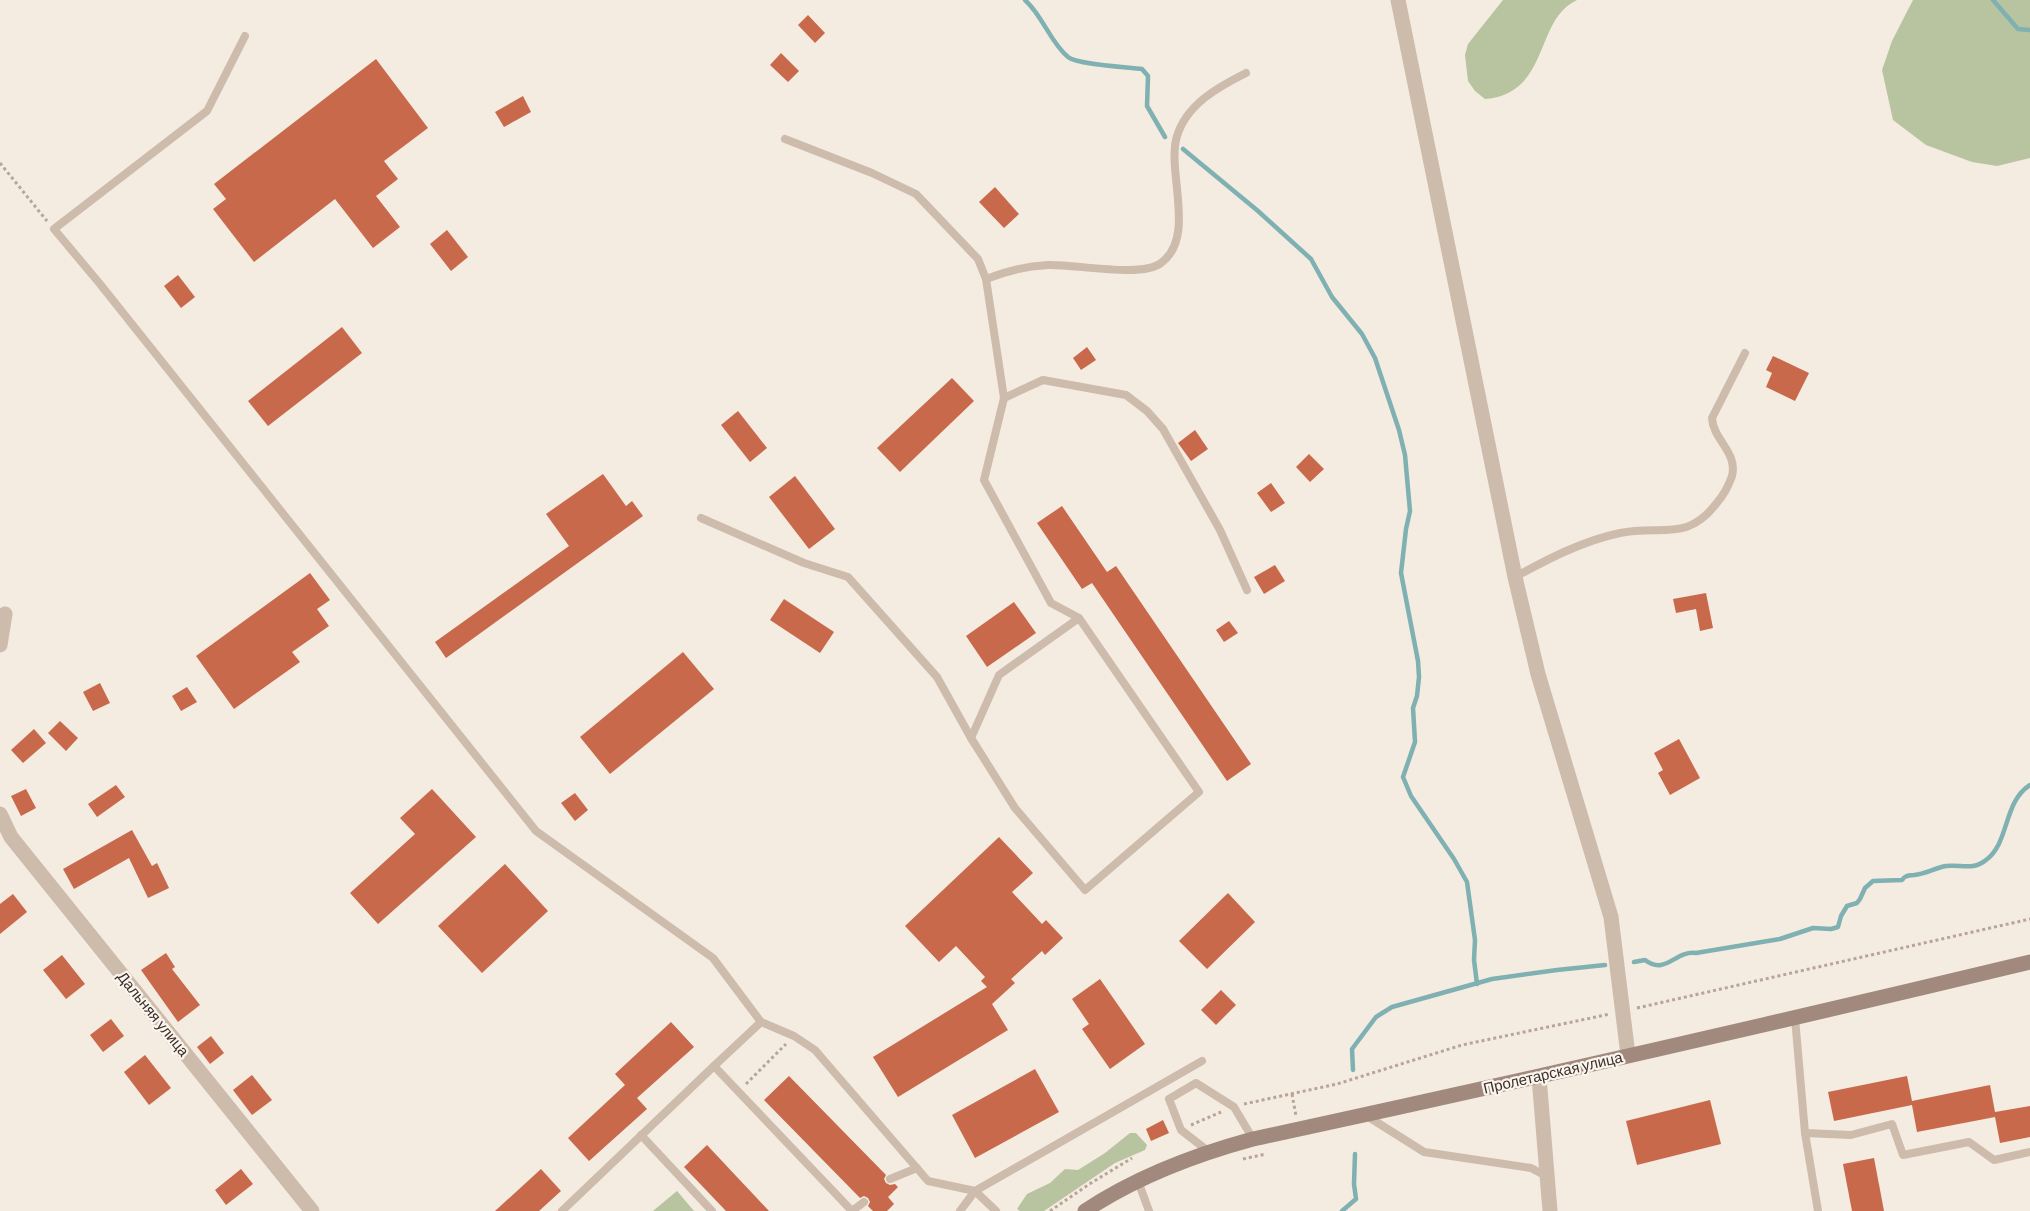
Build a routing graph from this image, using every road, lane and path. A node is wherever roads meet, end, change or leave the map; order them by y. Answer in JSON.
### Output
{"nodes":[{"id":1,"x":1398,"y":0,"type":"edge"},
{"id":2,"x":245,"y":36,"type":"dead end"},
{"id":3,"x":1246,"y":73,"type":"dead end"},
{"id":4,"x":785,"y":139,"type":"dead end"},
{"id":5,"x":0,"y":163,"type":"edge"},
{"id":6,"x":54,"y":229,"type":"junction"},
{"id":7,"x":986,"y":279,"type":"junction"},
{"id":8,"x":1745,"y":353,"type":"dead end"},
{"id":9,"x":1004,"y":398,"type":"junction"},
{"id":10,"x":701,"y":518,"type":"dead end"},
{"id":11,"x":1515,"y":577,"type":"junction"},
{"id":12,"x":1247,"y":590,"type":"dead end"},
{"id":13,"x":5,"y":614,"type":"dead end"},
{"id":14,"x":1079,"y":618,"type":"junction"},
{"id":15,"x":0,"y":645,"type":"edge"},
{"id":16,"x":971,"y":738,"type":"junction"},
{"id":17,"x":0,"y":814,"type":"edge"},
{"id":18,"x":2030,"y":919,"type":"edge"},
{"id":19,"x":2030,"y":962,"type":"edge"},
{"id":20,"x":1623,"y":1011,"type":"junction"},
{"id":21,"x":1795,"y":1018,"type":"junction"},
{"id":22,"x":761,"y":1022,"type":"junction"},
{"id":23,"x":794,"y":1036,"type":"junction"},
{"id":24,"x":1628,"y":1055,"type":"junction"},
{"id":25,"x":1202,"y":1061,"type":"dead end"},
{"id":26,"x":714,"y":1066,"type":"junction"},
{"id":27,"x":1539,"y":1077,"type":"junction"},
{"id":28,"x":739,"y":1092,"type":"junction"},
{"id":29,"x":1233,"y":1107,"type":"junction"},
{"id":30,"x":1366,"y":1115,"type":"junction"},
{"id":31,"x":1181,"y":1130,"type":"junction"},
{"id":32,"x":1805,"y":1133,"type":"junction"},
{"id":33,"x":641,"y":1135,"type":"junction"},
{"id":34,"x":1253,"y":1140,"type":"junction"},
{"id":35,"x":1208,"y":1151,"type":"junction"},
{"id":36,"x":2030,"y":1152,"type":"edge"},
{"id":37,"x":1132,"y":1158,"type":"dead end"},
{"id":38,"x":917,"y":1168,"type":"junction"},
{"id":39,"x":1548,"y":1177,"type":"junction"},
{"id":40,"x":890,"y":1179,"type":"dead end"},
{"id":41,"x":1138,"y":1181,"type":"junction"},
{"id":42,"x":975,"y":1191,"type":"junction"},
{"id":43,"x":864,"y":1202,"type":"dead end"},
{"id":44,"x":567,"y":1209,"type":"edge"},
{"id":45,"x":312,"y":1211,"type":"edge"},
{"id":46,"x":712,"y":1211,"type":"edge"},
{"id":47,"x":960,"y":1211,"type":"edge"},
{"id":48,"x":996,"y":1211,"type":"edge"},
{"id":49,"x":1050,"y":1211,"type":"edge"},
{"id":50,"x":1086,"y":1211,"type":"edge"},
{"id":51,"x":1149,"y":1211,"type":"edge"},
{"id":52,"x":1550,"y":1211,"type":"edge"},
{"id":53,"x":1818,"y":1211,"type":"edge"}],
"edges":[{"from":1,"to":11,"type":"street"},
{"from":2,"to":6,"type":"lane"},
{"from":3,"to":7,"type":"lane"},
{"from":4,"to":7,"type":"lane"},
{"from":5,"to":6,"type":"path"},
{"from":6,"to":22,"type":"lane"},
{"from":7,"to":9,"type":"lane"},
{"from":8,"to":11,"type":"lane"},
{"from":9,"to":12,"type":"lane"},
{"from":9,"to":14,"type":"lane"},
{"from":10,"to":16,"type":"lane"},
{"from":11,"to":20,"type":"street"},
{"from":13,"to":15,"type":"street"},
{"from":14,"to":16,"type":"lane"},
{"from":14,"to":16,"type":"lane"},
{"from":17,"to":45,"type":"street","name":"Дальняя улица"},
{"from":18,"to":20,"type":"path"},
{"from":19,"to":21,"type":"main road","name":"Пролетарская улица"},
{"from":20,"to":24,"type":"street"},
{"from":20,"to":29,"type":"path"},
{"from":21,"to":24,"type":"main road","name":"Пролетарская улица"},
{"from":21,"to":32,"type":"lane"},
{"from":22,"to":23,"type":"lane"},
{"from":22,"to":26,"type":"lane"},
{"from":23,"to":28,"type":"path"},
{"from":23,"to":38,"type":"lane"},
{"from":24,"to":27,"type":"main road","name":"Пролетарская улица"},
{"from":25,"to":42,"type":"lane"},
{"from":26,"to":28,"type":"lane"},
{"from":26,"to":33,"type":"lane"},
{"from":27,"to":30,"type":"main road","name":"Пролетарская улица"},
{"from":27,"to":39,"type":"street"},
{"from":28,"to":43,"type":"lane"},
{"from":29,"to":31,"type":"path"},
{"from":29,"to":31,"type":"lane"},
{"from":29,"to":34,"type":"lane"},
{"from":30,"to":34,"type":"main road","name":"Пролетарская улица"},
{"from":30,"to":39,"type":"lane"},
{"from":31,"to":35,"type":"lane"},
{"from":32,"to":36,"type":"lane"},
{"from":32,"to":53,"type":"lane"},
{"from":33,"to":44,"type":"lane"},
{"from":33,"to":46,"type":"lane"},
{"from":34,"to":35,"type":"main road","name":"Пролетарская улица"},
{"from":35,"to":41,"type":"main road","name":"Пролетарская улица"},
{"from":37,"to":49,"type":"path"},
{"from":38,"to":40,"type":"lane"},
{"from":38,"to":42,"type":"lane"},
{"from":39,"to":52,"type":"street"},
{"from":41,"to":50,"type":"main road","name":"Пролетарская улица"},
{"from":41,"to":51,"type":"lane"},
{"from":42,"to":47,"type":"lane"},
{"from":42,"to":48,"type":"lane"}]}
